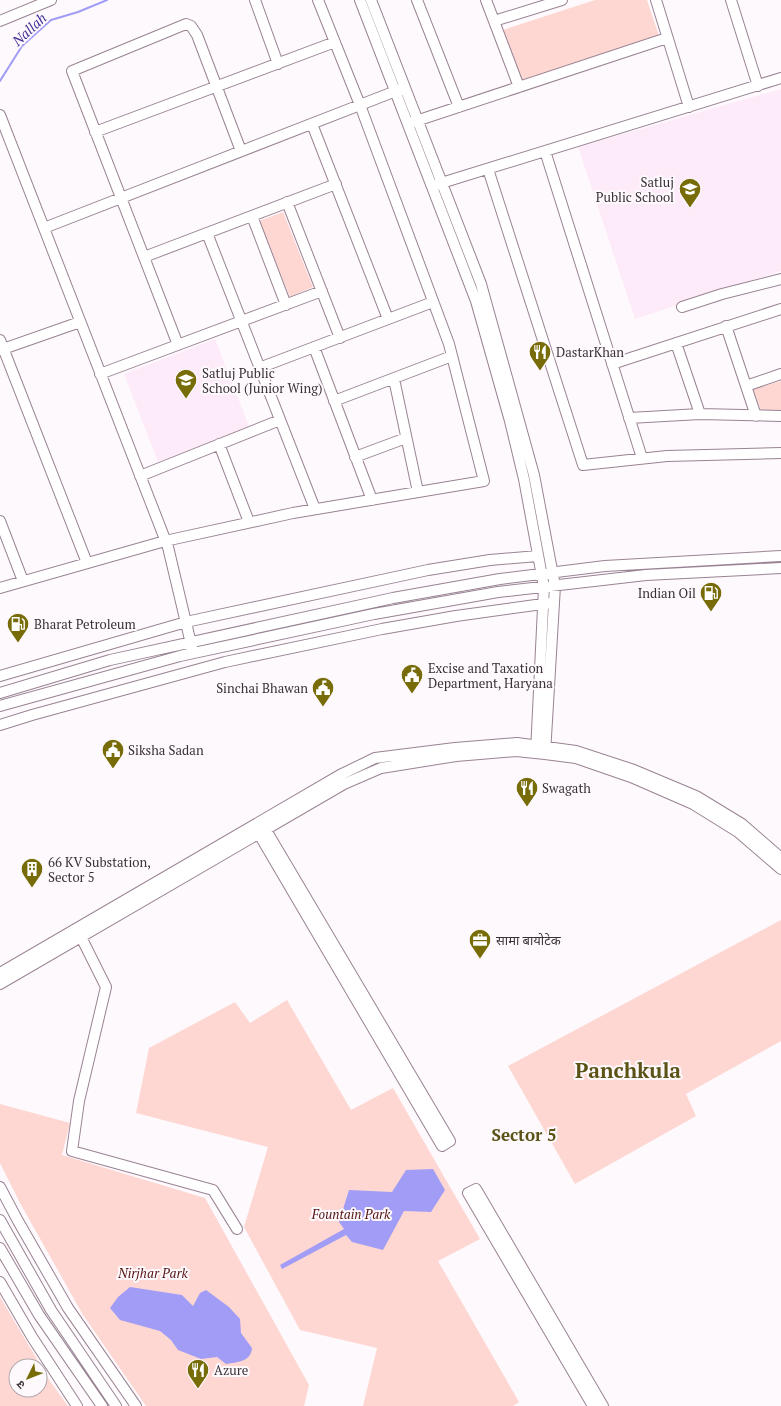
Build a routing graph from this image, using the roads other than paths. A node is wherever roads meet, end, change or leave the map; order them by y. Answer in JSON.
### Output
{"nodes":[{"id":1,"x":51,"y":0,"type":"edge"},
{"id":2,"x":255,"y":0,"type":"edge"},
{"id":3,"x":318,"y":0,"type":"edge"},
{"id":4,"x":360,"y":0,"type":"edge"},
{"id":5,"x":371,"y":0,"type":"edge"},
{"id":6,"x":417,"y":0,"type":"edge"},
{"id":7,"x":486,"y":0,"type":"edge"},
{"id":8,"x":562,"y":0,"type":"edge"},
{"id":9,"x":656,"y":0,"type":"edge"},
{"id":10,"x":731,"y":0,"type":"edge"},
{"id":11,"x":0,"y":20,"type":"edge"},
{"id":12,"x":494,"y":21,"type":"junction"},
{"id":13,"x":667,"y":38,"type":"junction"},
{"id":14,"x":335,"y":42,"type":"junction"},
{"id":15,"x":278,"y":64,"type":"junction"},
{"id":16,"x":781,"y":78,"type":"edge"},
{"id":17,"x":217,"y":86,"type":"junction"},
{"id":18,"x":758,"y":86,"type":"junction"},
{"id":19,"x":519,"y":87,"type":"junction"},
{"id":20,"x":400,"y":89,"type":"junction"},
{"id":21,"x":360,"y":105,"type":"junction"},
{"id":22,"x":459,"y":107,"type":"junction"},
{"id":23,"x":689,"y":107,"type":"junction"},
{"id":24,"x":0,"y":115,"type":"edge"},
{"id":25,"x":413,"y":122,"type":"junction"},
{"id":26,"x":312,"y":124,"type":"junction"},
{"id":27,"x":95,"y":132,"type":"junction"},
{"id":28,"x":241,"y":151,"type":"junction"},
{"id":29,"x":545,"y":151,"type":"junction"},
{"id":30,"x":488,"y":169,"type":"junction"},
{"id":31,"x":336,"y":184,"type":"junction"},
{"id":32,"x":437,"y":184,"type":"junction"},
{"id":33,"x":121,"y":198,"type":"junction"},
{"id":34,"x":287,"y":202,"type":"junction"},
{"id":35,"x":252,"y":216,"type":"junction"},
{"id":36,"x":44,"y":228,"type":"junction"},
{"id":37,"x":207,"y":233,"type":"junction"},
{"id":38,"x":144,"y":257,"type":"junction"},
{"id":39,"x":781,"y":279,"type":"edge"},
{"id":40,"x":322,"y":291,"type":"junction"},
{"id":41,"x":433,"y":302,"type":"junction"},
{"id":42,"x":286,"y":305,"type":"junction"},
{"id":43,"x":682,"y":306,"type":"dead end"},
{"id":44,"x":781,"y":309,"type":"edge"},
{"id":45,"x":388,"y":319,"type":"junction"},
{"id":46,"x":241,"y":321,"type":"junction"},
{"id":47,"x":80,"y":322,"type":"junction"},
{"id":48,"x":726,"y":326,"type":"junction"},
{"id":49,"x":340,"y":338,"type":"junction"},
{"id":50,"x":676,"y":343,"type":"junction"},
{"id":51,"x":178,"y":345,"type":"junction"},
{"id":52,"x":1,"y":346,"type":"edge"},
{"id":53,"x":314,"y":347,"type":"junction"},
{"id":54,"x":452,"y":356,"type":"junction"},
{"id":55,"x":612,"y":364,"type":"junction"},
{"id":56,"x":260,"y":368,"type":"junction"},
{"id":57,"x":100,"y":374,"type":"junction"},
{"id":58,"x":781,"y":374,"type":"edge"},
{"id":59,"x":394,"y":379,"type":"junction"},
{"id":60,"x":746,"y":386,"type":"junction"},
{"id":61,"x":334,"y":401,"type":"junction"},
{"id":62,"x":700,"y":414,"type":"junction"},
{"id":63,"x":756,"y":416,"type":"junction"},
{"id":64,"x":781,"y":416,"type":"edge"},
{"id":65,"x":629,"y":418,"type":"junction"},
{"id":66,"x":280,"y":420,"type":"junction"},
{"id":67,"x":406,"y":438,"type":"junction"},
{"id":68,"x":219,"y":444,"type":"junction"},
{"id":69,"x":781,"y":453,"type":"edge"},
{"id":70,"x":356,"y":457,"type":"junction"},
{"id":71,"x":642,"y":458,"type":"junction"},
{"id":72,"x":140,"y":476,"type":"junction"},
{"id":73,"x":418,"y":492,"type":"junction"},
{"id":74,"x":372,"y":500,"type":"junction"},
{"id":75,"x":315,"y":509,"type":"junction"},
{"id":76,"x":0,"y":520,"type":"edge"},
{"id":77,"x":249,"y":522,"type":"junction"},
{"id":78,"x":165,"y":540,"type":"junction"},
{"id":79,"x":538,"y":556,"type":"junction"},
{"id":80,"x":781,"y":556,"type":"edge"},
{"id":81,"x":87,"y":563,"type":"junction"},
{"id":82,"x":781,"y":568,"type":"edge"},
{"id":83,"x":552,"y":572,"type":"junction"},
{"id":84,"x":541,"y":574,"type":"junction"},
{"id":85,"x":23,"y":581,"type":"junction"},
{"id":86,"x":555,"y":586,"type":"junction"},
{"id":87,"x":544,"y":587,"type":"junction"},
{"id":88,"x":0,"y":588,"type":"edge"},
{"id":89,"x":554,"y":603,"type":"junction"},
{"id":90,"x":543,"y":604,"type":"junction"},
{"id":91,"x":186,"y":622,"type":"junction"},
{"id":92,"x":190,"y":642,"type":"junction"},
{"id":93,"x":193,"y":653,"type":"junction"},
{"id":94,"x":0,"y":676,"type":"edge"},
{"id":95,"x":0,"y":693,"type":"edge"},
{"id":96,"x":0,"y":706,"type":"edge"},
{"id":97,"x":0,"y":725,"type":"edge"},
{"id":98,"x":541,"y":750,"type":"junction"},
{"id":99,"x":260,"y":827,"type":"junction"},
{"id":100,"x":781,"y":858,"type":"edge"},
{"id":101,"x":781,"y":869,"type":"edge"},
{"id":102,"x":79,"y":933,"type":"junction"},
{"id":103,"x":0,"y":974,"type":"edge"},
{"id":104,"x":0,"y":984,"type":"edge"},
{"id":105,"x":0,"y":1187,"type":"edge"},
{"id":106,"x":477,"y":1200,"type":"dead end"},
{"id":107,"x":0,"y":1220,"type":"edge"},
{"id":108,"x":489,"y":1220,"type":"junction"},
{"id":109,"x":237,"y":1229,"type":"dead end"},
{"id":110,"x":0,"y":1248,"type":"edge"},
{"id":111,"x":0,"y":1282,"type":"edge"},
{"id":112,"x":77,"y":1406,"type":"edge"},
{"id":113,"x":102,"y":1406,"type":"edge"},
{"id":114,"x":116,"y":1406,"type":"edge"},
{"id":115,"x":136,"y":1406,"type":"edge"},
{"id":116,"x":593,"y":1406,"type":"edge"},
{"id":117,"x":603,"y":1406,"type":"edge"}],
"edges":[{"from":1,"to":11,"type":"street"},
{"from":2,"to":15,"type":"street"},
{"from":3,"to":14,"type":"street"},
{"from":4,"to":20,"type":"street"},
{"from":5,"to":20,"type":"street"},
{"from":6,"to":22,"type":"street"},
{"from":7,"to":12,"type":"street"},
{"from":8,"to":12,"type":"street"},
{"from":9,"to":13,"type":"street"},
{"from":10,"to":18,"type":"street"},
{"from":12,"to":19,"type":"street"},
{"from":13,"to":19,"type":"street"},
{"from":13,"to":23,"type":"street"},
{"from":14,"to":15,"type":"street"},
{"from":14,"to":21,"type":"street"},
{"from":15,"to":17,"type":"street"},
{"from":16,"to":18,"type":"street"},
{"from":17,"to":27,"type":"street"},
{"from":17,"to":27,"type":"street"},
{"from":17,"to":28,"type":"street"},
{"from":18,"to":23,"type":"street"},
{"from":19,"to":22,"type":"street"},
{"from":20,"to":21,"type":"street"},
{"from":20,"to":25,"type":"street"},
{"from":21,"to":26,"type":"street"},
{"from":21,"to":41,"type":"street"},
{"from":22,"to":25,"type":"street"},
{"from":23,"to":29,"type":"street"},
{"from":24,"to":36,"type":"street"},
{"from":25,"to":32,"type":"street"},
{"from":26,"to":28,"type":"street"},
{"from":26,"to":31,"type":"street"},
{"from":27,"to":33,"type":"street"},
{"from":28,"to":33,"type":"street"},
{"from":29,"to":30,"type":"street"},
{"from":29,"to":55,"type":"street"},
{"from":30,"to":32,"type":"street"},
{"from":30,"to":71,"type":"street"},
{"from":31,"to":34,"type":"street"},
{"from":31,"to":45,"type":"street"},
{"from":32,"to":79,"type":"street"},
{"from":32,"to":83,"type":"street"},
{"from":33,"to":36,"type":"street"},
{"from":33,"to":38,"type":"street"},
{"from":34,"to":35,"type":"street"},
{"from":34,"to":40,"type":"street"},
{"from":35,"to":37,"type":"street"},
{"from":35,"to":42,"type":"street"},
{"from":36,"to":47,"type":"street"},
{"from":37,"to":38,"type":"street"},
{"from":37,"to":46,"type":"street"},
{"from":38,"to":51,"type":"street"},
{"from":39,"to":43,"type":"street"},
{"from":40,"to":42,"type":"street"},
{"from":40,"to":49,"type":"street"},
{"from":41,"to":45,"type":"street"},
{"from":41,"to":54,"type":"street"},
{"from":42,"to":46,"type":"street"},
{"from":44,"to":48,"type":"street"},
{"from":45,"to":49,"type":"street"},
{"from":46,"to":51,"type":"street"},
{"from":46,"to":56,"type":"street"},
{"from":47,"to":52,"type":"street"},
{"from":47,"to":57,"type":"street"},
{"from":48,"to":50,"type":"street"},
{"from":48,"to":60,"type":"street"},
{"from":49,"to":53,"type":"street"},
{"from":50,"to":55,"type":"street"},
{"from":50,"to":62,"type":"street"},
{"from":51,"to":57,"type":"street"},
{"from":52,"to":81,"type":"street"},
{"from":53,"to":56,"type":"street"},
{"from":53,"to":61,"type":"street"},
{"from":54,"to":59,"type":"street"},
{"from":54,"to":73,"type":"street"},
{"from":55,"to":65,"type":"street"},
{"from":56,"to":66,"type":"street"},
{"from":57,"to":72,"type":"street"},
{"from":58,"to":60,"type":"street"},
{"from":59,"to":61,"type":"street"},
{"from":59,"to":67,"type":"street"},
{"from":60,"to":63,"type":"street"},
{"from":61,"to":70,"type":"street"},
{"from":62,"to":63,"type":"street"},
{"from":62,"to":65,"type":"street"},
{"from":63,"to":64,"type":"street"},
{"from":65,"to":71,"type":"street"},
{"from":66,"to":68,"type":"street"},
{"from":66,"to":75,"type":"street"},
{"from":67,"to":70,"type":"street"},
{"from":67,"to":73,"type":"street"},
{"from":68,"to":72,"type":"street"},
{"from":68,"to":77,"type":"street"},
{"from":69,"to":71,"type":"street"},
{"from":70,"to":74,"type":"street"},
{"from":72,"to":78,"type":"street"},
{"from":73,"to":74,"type":"street"},
{"from":74,"to":75,"type":"street"},
{"from":75,"to":77,"type":"street"},
{"from":76,"to":85,"type":"street"},
{"from":77,"to":78,"type":"street"},
{"from":78,"to":81,"type":"street"},
{"from":78,"to":91,"type":"street"},
{"from":79,"to":84,"type":"street"},
{"from":79,"to":91,"type":"street"},
{"from":80,"to":83,"type":"street"},
{"from":81,"to":85,"type":"street"},
{"from":82,"to":86,"type":"street"},
{"from":83,"to":84,"type":"street"},
{"from":83,"to":86,"type":"street"},
{"from":84,"to":87,"type":"street"},
{"from":84,"to":92,"type":"street"},
{"from":85,"to":88,"type":"street"},
{"from":86,"to":87,"type":"street"},
{"from":86,"to":89,"type":"street"},
{"from":87,"to":90,"type":"street"},
{"from":87,"to":93,"type":"street"},
{"from":89,"to":90,"type":"street"},
{"from":89,"to":98,"type":"street"},
{"from":90,"to":97,"type":"street"},
{"from":90,"to":98,"type":"street"},
{"from":91,"to":92,"type":"street"},
{"from":91,"to":94,"type":"street"},
{"from":92,"to":93,"type":"street"},
{"from":92,"to":95,"type":"street"},
{"from":93,"to":96,"type":"street"},
{"from":98,"to":99,"type":"street"},
{"from":98,"to":100,"type":"street"},
{"from":98,"to":101,"type":"street"},
{"from":99,"to":99,"type":"street"},
{"from":99,"to":102,"type":"street"},
{"from":102,"to":103,"type":"street"},
{"from":102,"to":104,"type":"street"},
{"from":102,"to":109,"type":"street"},
{"from":105,"to":115,"type":"street"},
{"from":106,"to":108,"type":"street"},
{"from":107,"to":114,"type":"street"},
{"from":108,"to":116,"type":"street"},
{"from":108,"to":117,"type":"street"},
{"from":110,"to":113,"type":"street"},
{"from":111,"to":112,"type":"street"}]}
